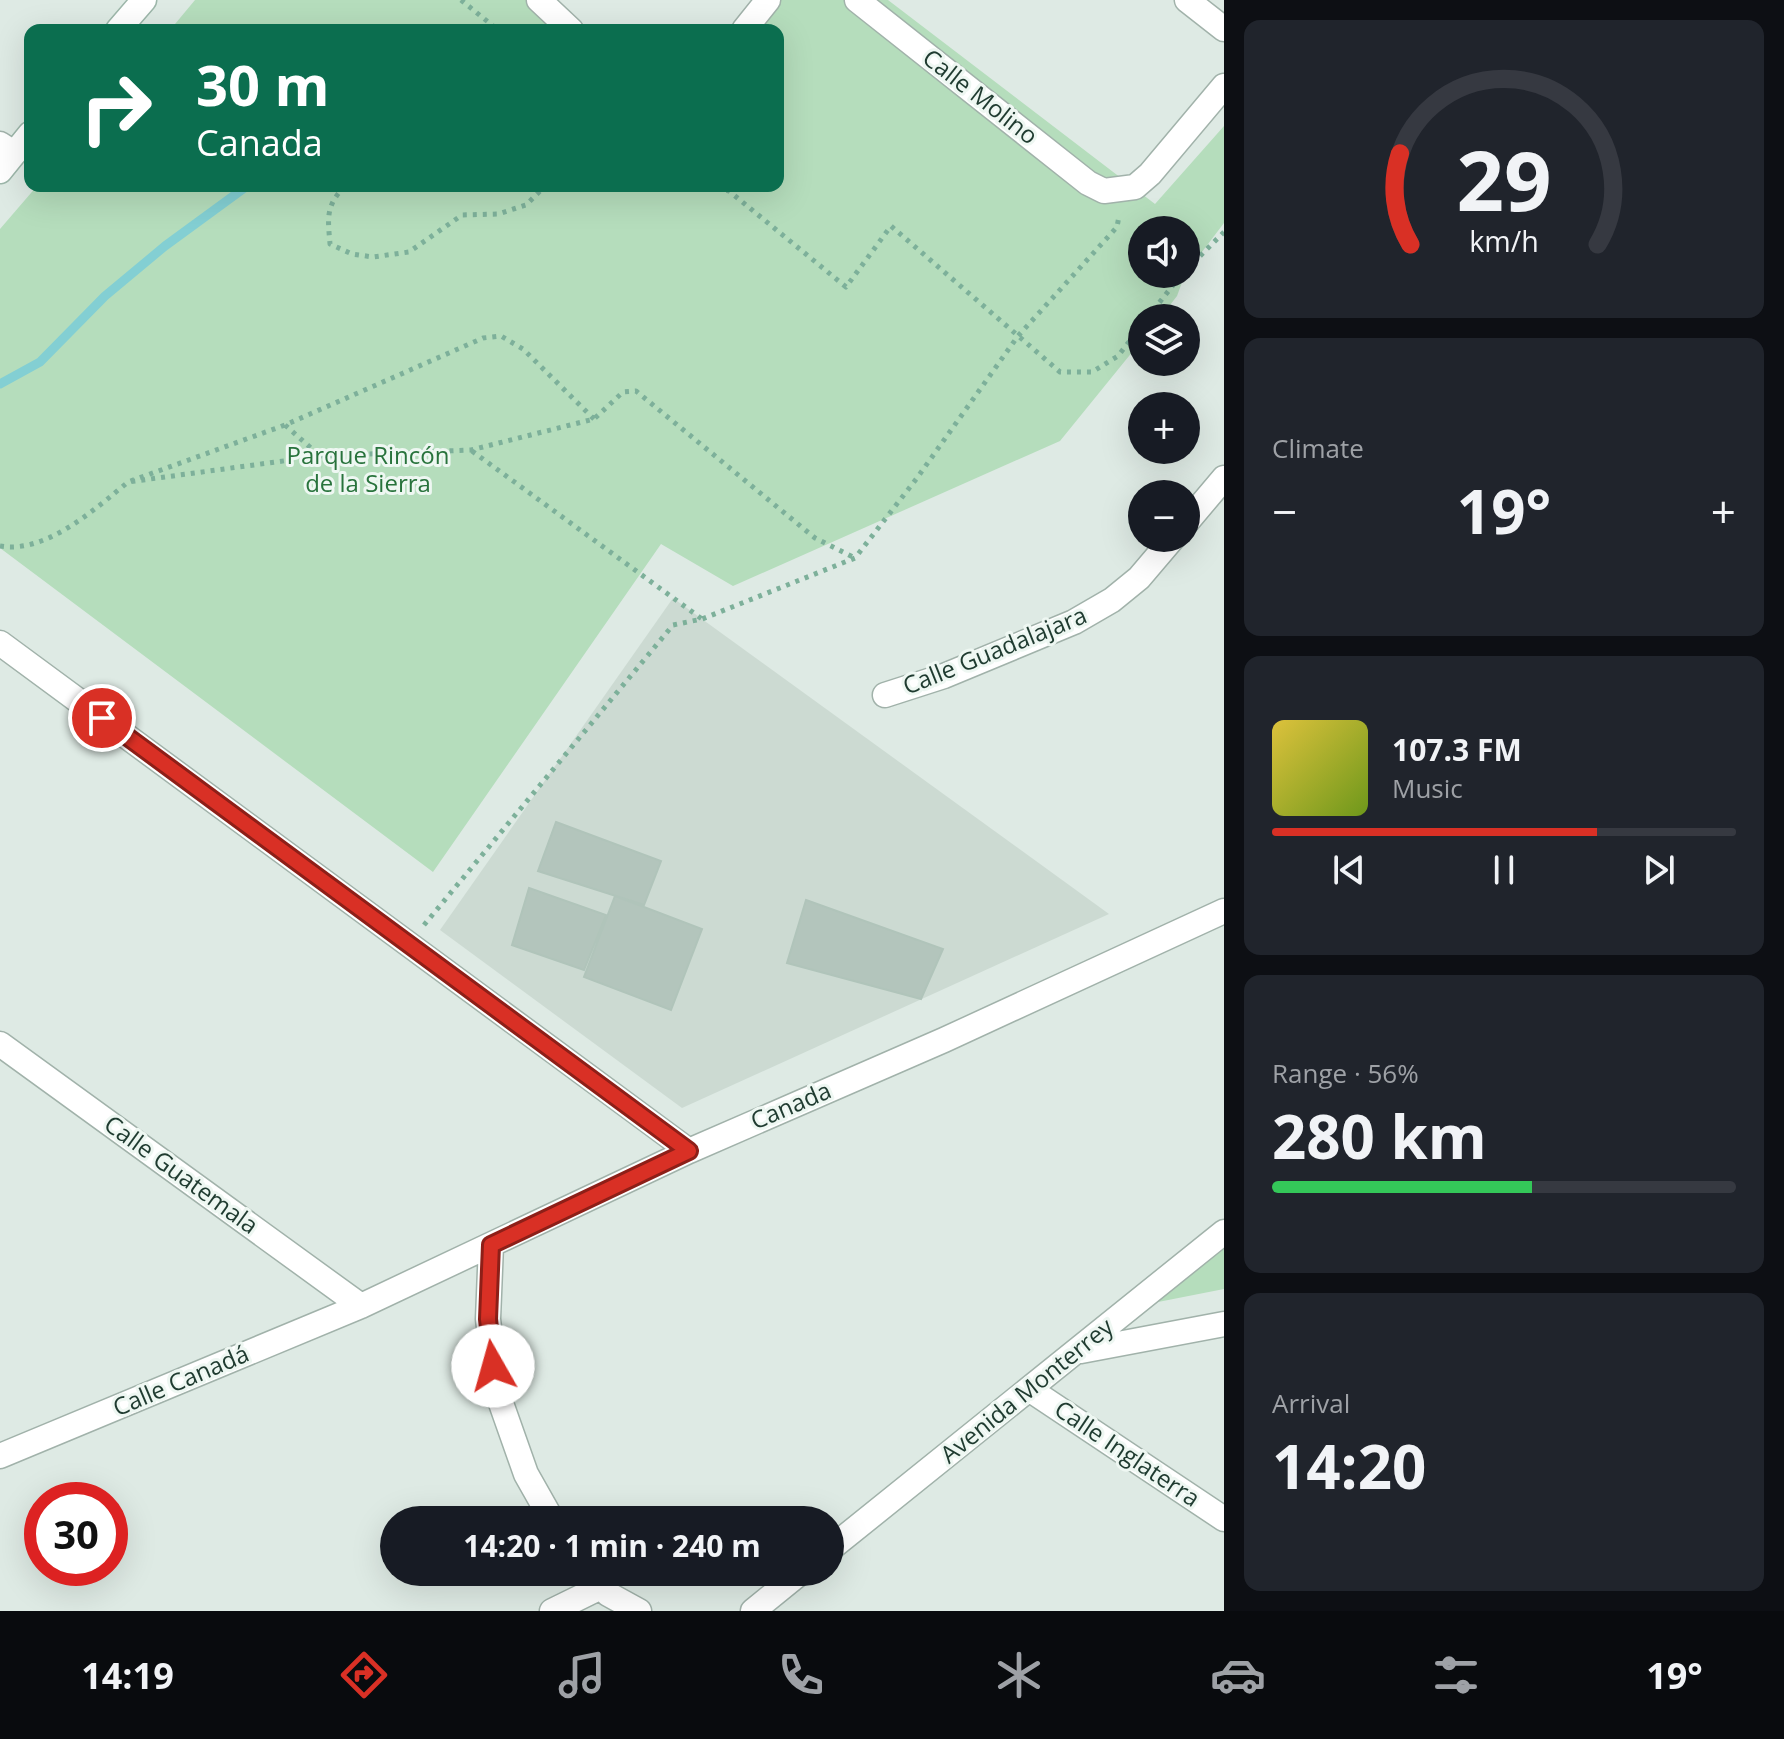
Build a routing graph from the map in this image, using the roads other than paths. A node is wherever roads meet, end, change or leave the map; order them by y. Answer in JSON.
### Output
{"nodes":[{"id":1,"x":144,"y":0,"type":"edge"},
{"id":2,"x":539,"y":0,"type":"edge"},
{"id":3,"x":768,"y":0,"type":"edge"},
{"id":4,"x":857,"y":0,"type":"edge"},
{"id":5,"x":1187,"y":0,"type":"edge"},
{"id":6,"x":123,"y":24,"type":"edge"},
{"id":7,"x":565,"y":24,"type":"edge"},
{"id":8,"x":749,"y":24,"type":"edge"},
{"id":9,"x":1224,"y":29,"type":"edge"},
{"id":10,"x":1224,"y":86,"type":"edge"},
{"id":11,"x":24,"y":139,"type":"edge"},
{"id":12,"x":5,"y":156,"type":"edge"},
{"id":13,"x":1224,"y":478,"type":"edge"},
{"id":14,"x":1200,"y":506,"type":"edge"},
{"id":15,"x":1161,"y":552,"type":"edge"},
{"id":16,"x":0,"y":643,"type":"edge"},
{"id":17,"x":885,"y":695,"type":"dead end"},
{"id":18,"x":1224,"y":911,"type":"edge"},
{"id":19,"x":0,"y":1044,"type":"edge"},
{"id":20,"x":689,"y":1151,"type":"junction"},
{"id":21,"x":1224,"y":1232,"type":"edge"},
{"id":22,"x":491,"y":1245,"type":"junction"},
{"id":23,"x":361,"y":1306,"type":"junction"},
{"id":24,"x":1224,"y":1324,"type":"edge"},
{"id":25,"x":1075,"y":1352,"type":"junction"},
{"id":26,"x":1029,"y":1389,"type":"junction"},
{"id":27,"x":6,"y":1448,"type":"edge"},
{"id":28,"x":544,"y":1506,"type":"edge"},
{"id":29,"x":1224,"y":1519,"type":"edge"},
{"id":30,"x":844,"y":1538,"type":"edge"},
{"id":31,"x":784,"y":1586,"type":"edge"},
{"id":32,"x":601,"y":1591,"type":"edge"},
{"id":33,"x":552,"y":1611,"type":"edge"},
{"id":34,"x":639,"y":1611,"type":"edge"},
{"id":35,"x":753,"y":1611,"type":"edge"}],
"edges":[{"from":1,"to":6,"type":"street"},
{"from":2,"to":7,"type":"street"},
{"from":3,"to":8,"type":"street"},
{"from":4,"to":10,"type":"street","name":"Calle Molino"},
{"from":5,"to":9,"type":"street"},
{"from":11,"to":12,"type":"street"},
{"from":13,"to":14,"type":"street"},
{"from":15,"to":17,"type":"street","name":"Calle Guadalajara"},
{"from":16,"to":20,"type":"street"},
{"from":18,"to":20,"type":"street","name":"Canada"},
{"from":19,"to":23,"type":"street","name":"Calle Guatemala"},
{"from":20,"to":22,"type":"street","name":"Canada"},
{"from":21,"to":25,"type":"street","name":"Avenida Monterrey"},
{"from":22,"to":23,"type":"street","name":"Canada"},
{"from":22,"to":28,"type":"street"},
{"from":23,"to":27,"type":"street","name":"Calle Canadá"},
{"from":24,"to":25,"type":"street"},
{"from":25,"to":26,"type":"street","name":"Avenida Monterrey"},
{"from":26,"to":29,"type":"street","name":"Calle Inglaterra"},
{"from":26,"to":30,"type":"street","name":"Avenida Monterrey"},
{"from":31,"to":35,"type":"street"},
{"from":32,"to":33,"type":"street"},
{"from":32,"to":34,"type":"street"}]}
